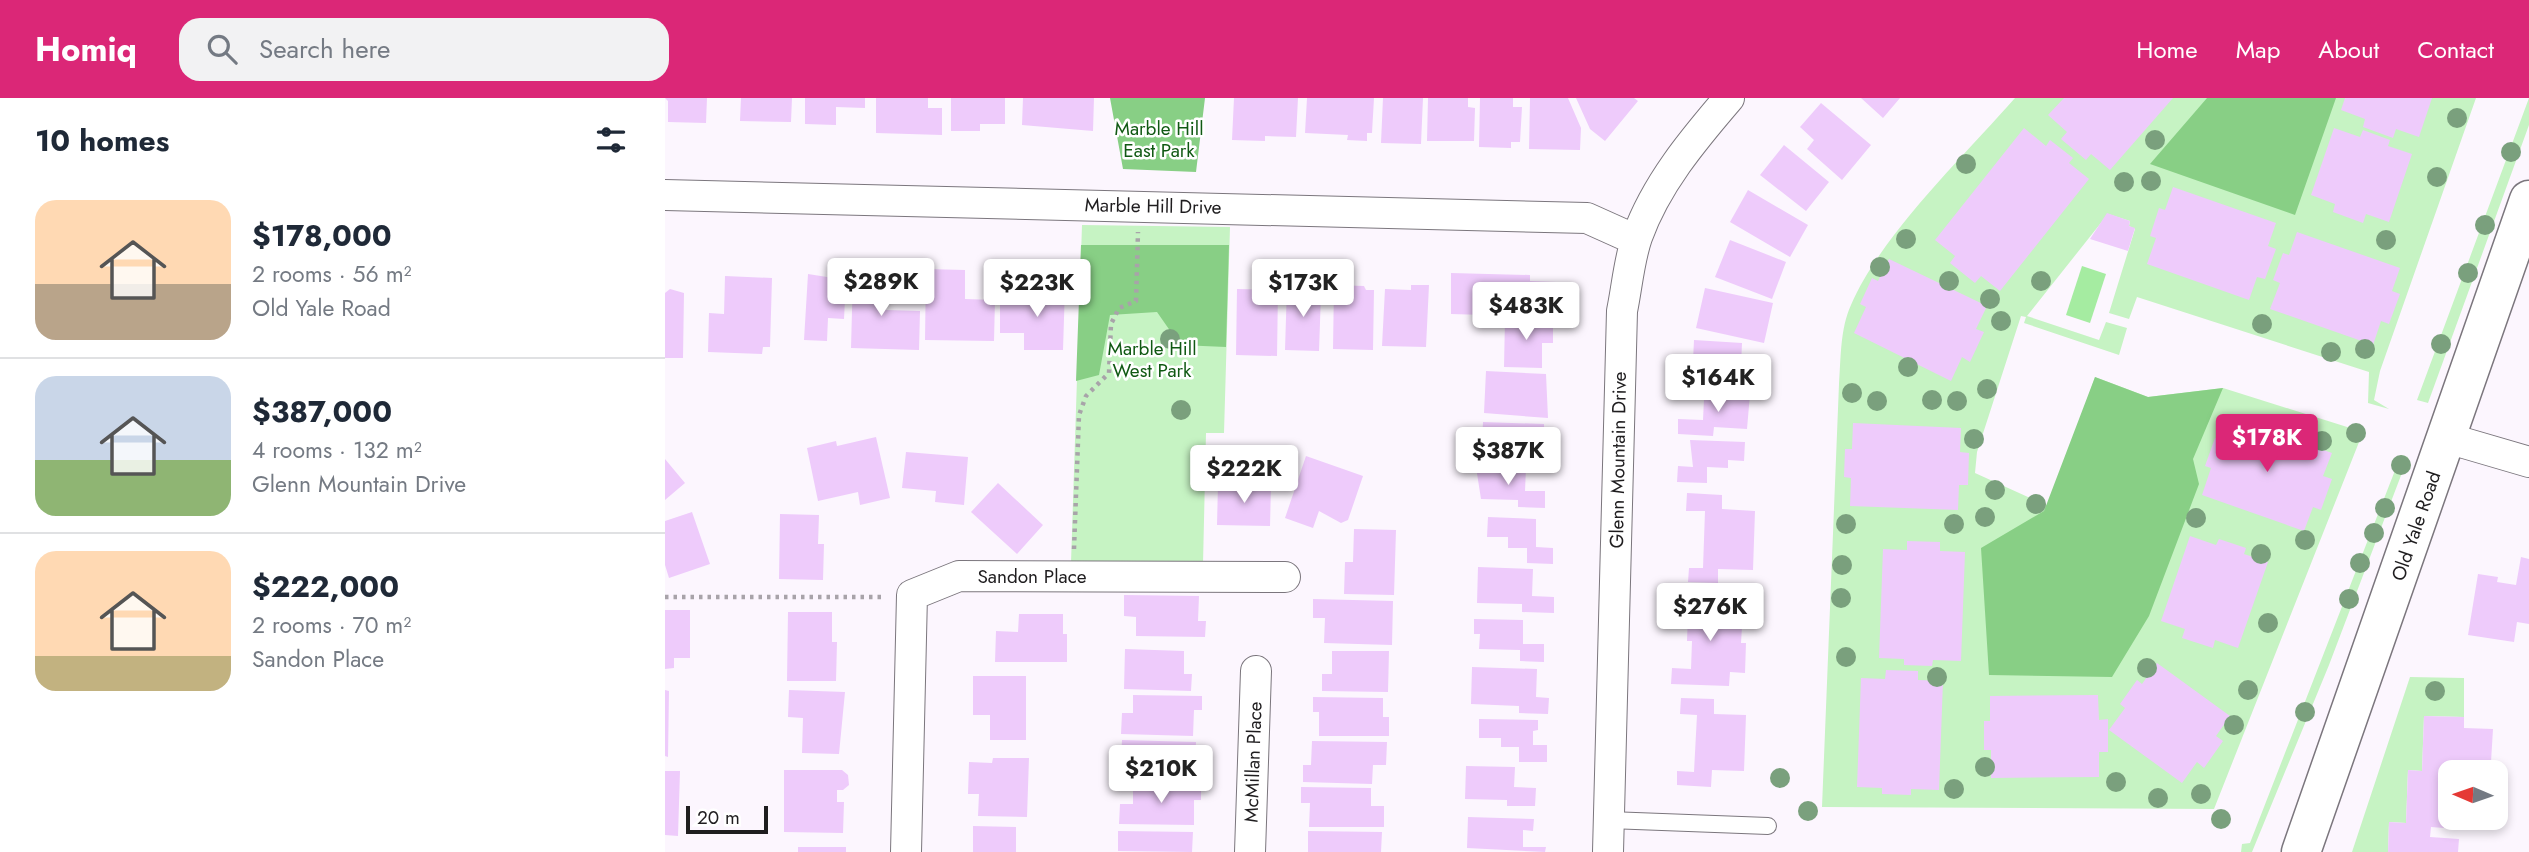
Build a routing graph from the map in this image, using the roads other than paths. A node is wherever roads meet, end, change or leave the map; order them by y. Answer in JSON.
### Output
{"nodes":[{"id":1,"x":1729,"y":98,"type":"edge"},
{"id":2,"x":665,"y":195,"type":"edge"},
{"id":3,"x":2529,"y":200,"type":"edge"},
{"id":4,"x":1636,"y":240,"type":"junction"},
{"id":5,"x":2447,"y":438,"type":"junction"},
{"id":6,"x":2529,"y":462,"type":"edge"},
{"id":7,"x":1285,"y":577,"type":"dead end"},
{"id":8,"x":1256,"y":671,"type":"dead end"},
{"id":9,"x":1609,"y":820,"type":"junction"},
{"id":10,"x":1768,"y":826,"type":"dead end"},
{"id":11,"x":906,"y":852,"type":"edge"},
{"id":12,"x":1249,"y":852,"type":"edge"},
{"id":13,"x":1608,"y":852,"type":"edge"},
{"id":14,"x":2301,"y":852,"type":"edge"}],
"edges":[{"from":1,"to":4,"type":"street","name":"Glenn Mountain Drive"},
{"from":2,"to":4,"type":"street","name":"Marble Hill Drive"},
{"from":3,"to":5,"type":"main road","name":"Old Yale Road"},
{"from":4,"to":9,"type":"street","name":"Glenn Mountain Drive"},
{"from":5,"to":6,"type":"street"},
{"from":5,"to":14,"type":"main road","name":"Old Yale Road"},
{"from":7,"to":11,"type":"street","name":"Sandon Place"},
{"from":8,"to":12,"type":"street","name":"McMillan Place"},
{"from":9,"to":10,"type":"lane"},
{"from":9,"to":13,"type":"street","name":"Glenn Mountain Drive"}]}
